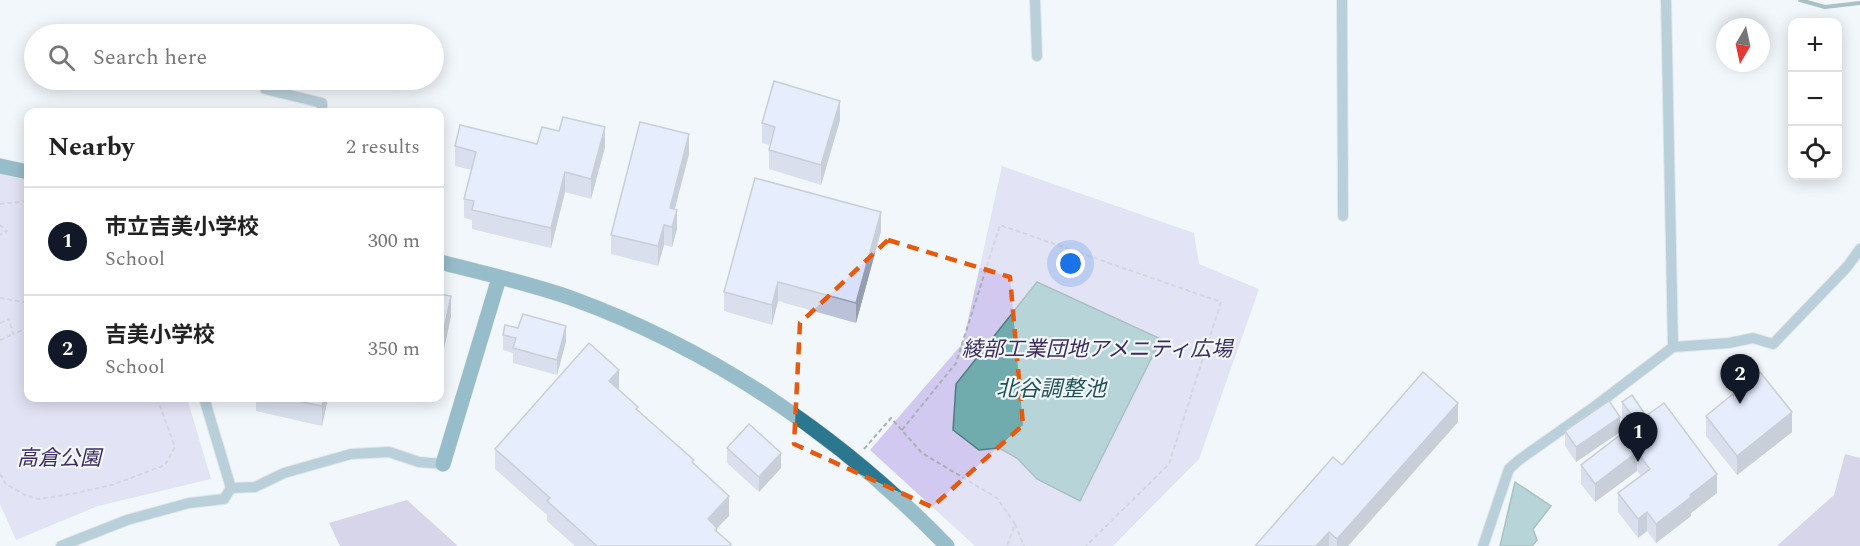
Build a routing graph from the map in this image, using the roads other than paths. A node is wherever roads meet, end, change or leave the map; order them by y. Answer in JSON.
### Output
{"nodes":[{"id":1,"x":1035,"y":0,"type":"edge"},
{"id":2,"x":1342,"y":0,"type":"edge"},
{"id":3,"x":1666,"y":0,"type":"edge"},
{"id":4,"x":1037,"y":56,"type":"dead end"},
{"id":5,"x":273,"y":90,"type":"edge"},
{"id":6,"x":322,"y":108,"type":"edge"},
{"id":7,"x":0,"y":166,"type":"edge"},
{"id":8,"x":24,"y":171,"type":"edge"},
{"id":9,"x":1343,"y":216,"type":"dead end"},
{"id":10,"x":1860,"y":249,"type":"edge"},
{"id":11,"x":444,"y":263,"type":"edge"},
{"id":12,"x":499,"y":278,"type":"junction"},
{"id":13,"x":1673,"y":347,"type":"junction"},
{"id":14,"x":205,"y":402,"type":"edge"},
{"id":15,"x":443,"y":464,"type":"joint"},
{"id":16,"x":231,"y":488,"type":"junction"},
{"id":17,"x":61,"y":546,"type":"edge"},
{"id":18,"x":947,"y":546,"type":"edge"},
{"id":19,"x":1483,"y":546,"type":"edge"}],
"edges":[{"from":1,"to":4,"type":"street"},
{"from":2,"to":9,"type":"street"},
{"from":3,"to":13,"type":"street"},
{"from":5,"to":6,"type":"street"},
{"from":7,"to":8,"type":"street"},
{"from":10,"to":13,"type":"street"},
{"from":11,"to":12,"type":"street"},
{"from":12,"to":15,"type":"street"},
{"from":12,"to":18,"type":"street"},
{"from":13,"to":19,"type":"street"},
{"from":14,"to":16,"type":"street"},
{"from":15,"to":16,"type":"street"},
{"from":16,"to":17,"type":"street"}]}
